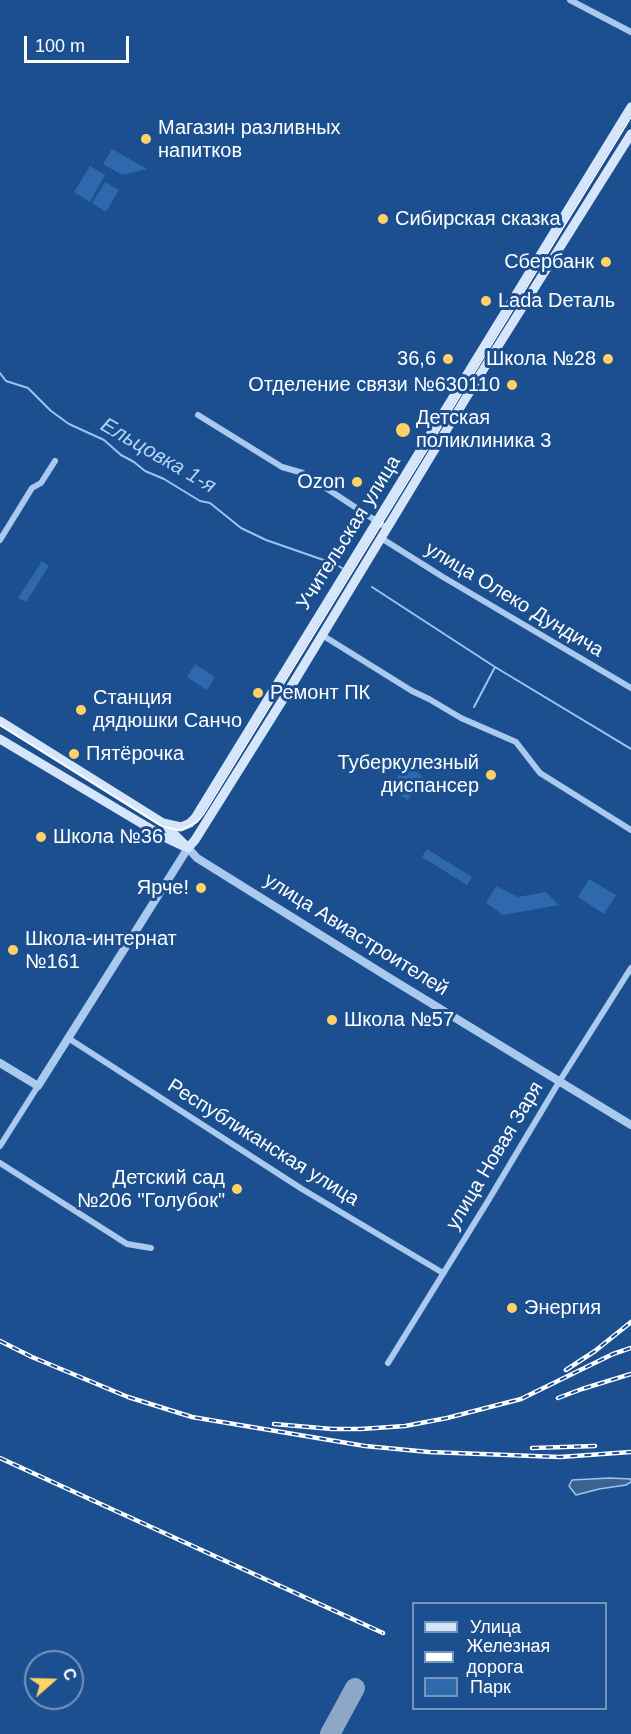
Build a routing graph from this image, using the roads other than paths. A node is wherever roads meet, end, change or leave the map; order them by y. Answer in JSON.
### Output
{"nodes":[{"id":1,"x":570,"y":0,"type":"edge"},
{"id":2,"x":631,"y":32,"type":"edge"},
{"id":3,"x":631,"y":107,"type":"edge"},
{"id":4,"x":631,"y":134,"type":"edge"},
{"id":5,"x":198,"y":415,"type":"dead end"},
{"id":6,"x":55,"y":461,"type":"dead end"},
{"id":7,"x":378,"y":522,"type":"junction"},
{"id":8,"x":387,"y":528,"type":"junction"},
{"id":9,"x":381,"y":538,"type":"junction"},
{"id":10,"x":0,"y":540,"type":"edge"},
{"id":11,"x":322,"y":635,"type":"junction"},
{"id":12,"x":631,"y":688,"type":"edge"},
{"id":13,"x":0,"y":721,"type":"edge"},
{"id":14,"x":0,"y":739,"type":"edge"},
{"id":15,"x":164,"y":822,"type":"junction"},
{"id":16,"x":190,"y":823,"type":"junction"},
{"id":17,"x":631,"y":831,"type":"edge"},
{"id":18,"x":188,"y":848,"type":"junction"},
{"id":19,"x":631,"y":968,"type":"edge"},
{"id":20,"x":68,"y":1038,"type":"junction"},
{"id":21,"x":0,"y":1063,"type":"edge"},
{"id":22,"x":559,"y":1082,"type":"junction"},
{"id":23,"x":38,"y":1086,"type":"junction"},
{"id":24,"x":631,"y":1125,"type":"edge"},
{"id":25,"x":0,"y":1146,"type":"edge"},
{"id":26,"x":0,"y":1163,"type":"edge"},
{"id":27,"x":151,"y":1248,"type":"dead end"},
{"id":28,"x":443,"y":1274,"type":"junction"},
{"id":29,"x":388,"y":1363,"type":"dead end"}],
"edges":[{"from":1,"to":2,"type":"street"},
{"from":3,"to":7,"type":"main road","name":"Учительская улица"},
{"from":4,"to":8,"type":"main road","name":"Учительская улица"},
{"from":5,"to":7,"type":"street"},
{"from":6,"to":10,"type":"street"},
{"from":7,"to":8,"type":"street"},
{"from":7,"to":16,"type":"main road","name":"Учительская улица"},
{"from":8,"to":9,"type":"main road","name":"Учительская улица"},
{"from":9,"to":11,"type":"main road","name":"Учительская улица"},
{"from":9,"to":12,"type":"street","name":"улица Олеко Дундича"},
{"from":11,"to":17,"type":"street"},
{"from":11,"to":18,"type":"main road","name":"Учительская улица"},
{"from":13,"to":15,"type":"main road","name":"улица Авиастроителей"},
{"from":14,"to":18,"type":"main road","name":"улица Авиастроителей"},
{"from":15,"to":16,"type":"main road"},
{"from":15,"to":18,"type":"main road","name":"улица Авиастроителей"},
{"from":16,"to":18,"type":"main road","name":"Учительская улица"},
{"from":18,"to":20,"type":"street","name":"Учительская улица"},
{"from":18,"to":22,"type":"street","name":"улица Авиастроителей"},
{"from":19,"to":22,"type":"street","name":"улица Новая Заря"},
{"from":20,"to":23,"type":"street","name":"Учительская улица"},
{"from":20,"to":28,"type":"street","name":"Республиканская улица"},
{"from":21,"to":23,"type":"street"},
{"from":22,"to":24,"type":"street","name":"улица Авиастроителей"},
{"from":22,"to":28,"type":"street","name":"улица Новая Заря"},
{"from":23,"to":25,"type":"street","name":"Учительская улица"},
{"from":26,"to":27,"type":"street"},
{"from":28,"to":29,"type":"street","name":"улица Новая Заря"}]}
